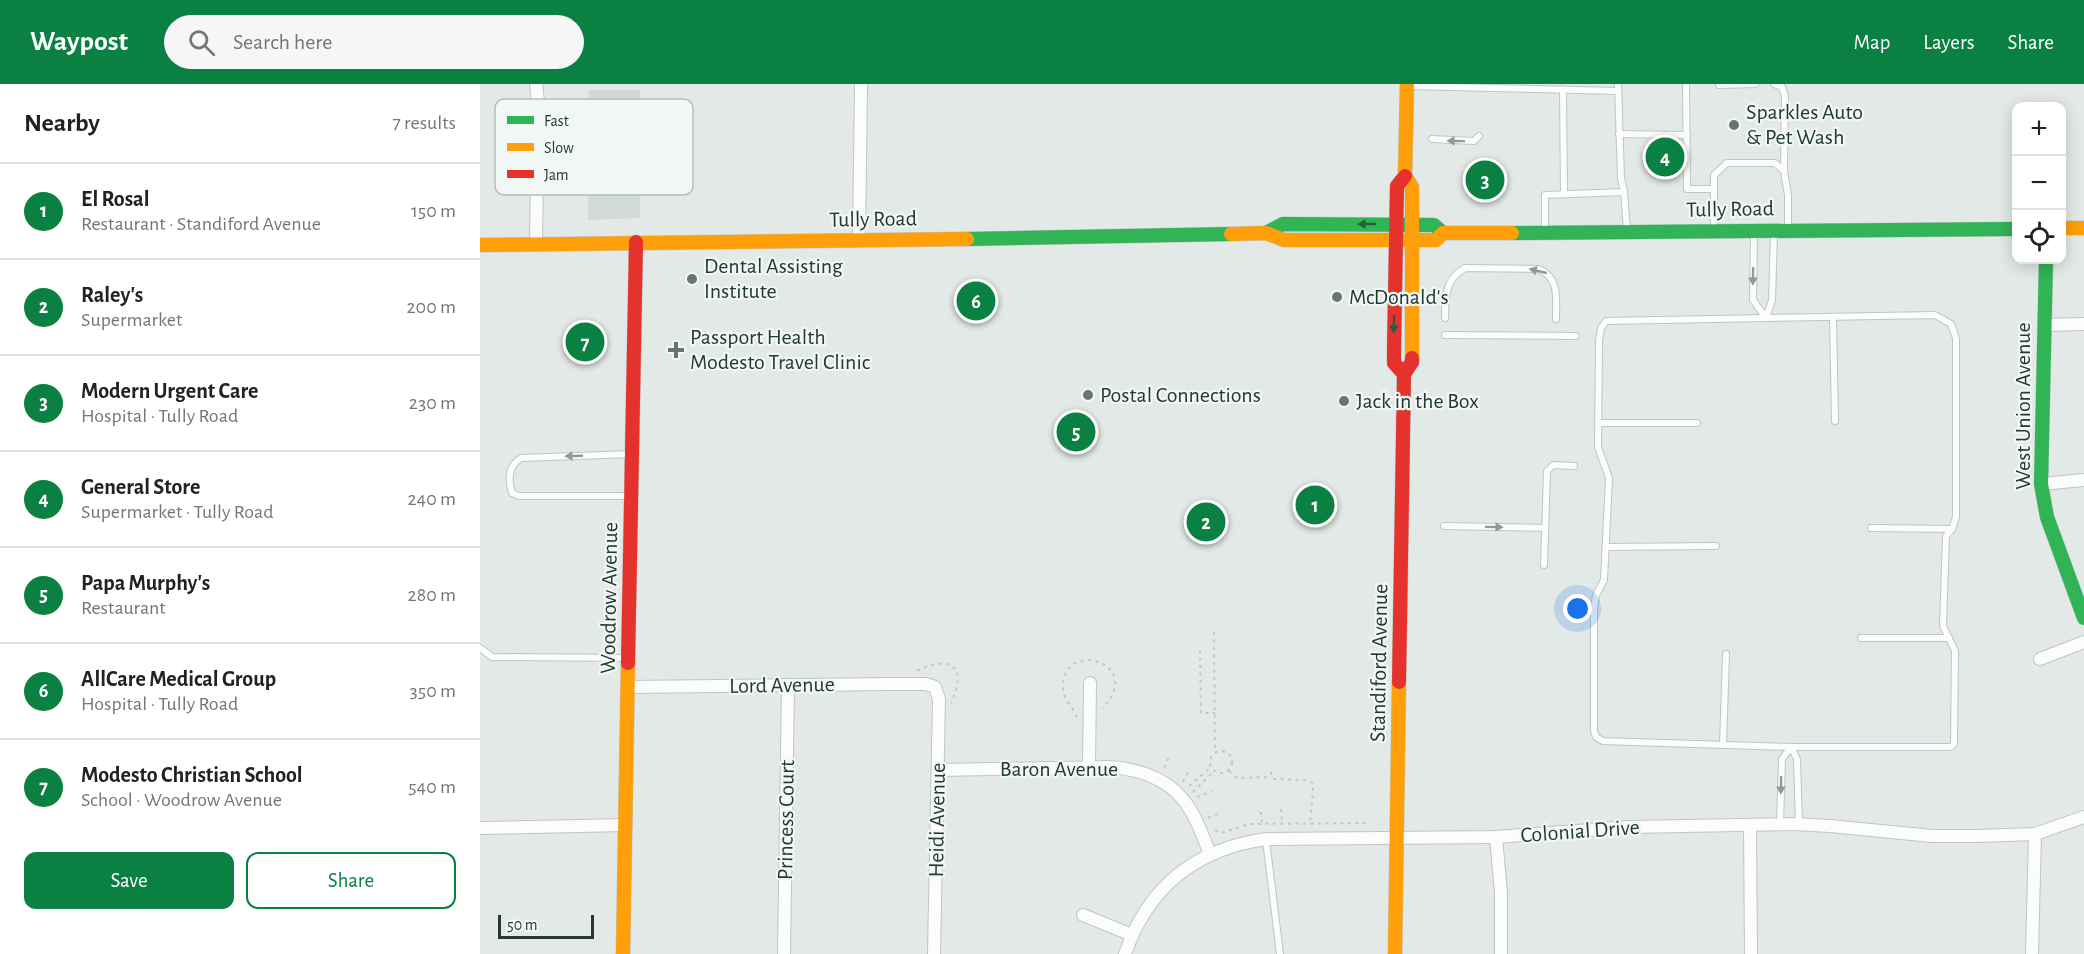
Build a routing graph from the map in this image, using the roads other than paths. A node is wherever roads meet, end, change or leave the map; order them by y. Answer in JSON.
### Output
{"nodes":[{"id":1,"x":536,"y":84,"type":"edge"},
{"id":2,"x":861,"y":84,"type":"edge"},
{"id":3,"x":1686,"y":84,"type":"edge"},
{"id":4,"x":1755,"y":84,"type":"edge"},
{"id":5,"x":1774,"y":84,"type":"edge"},
{"id":6,"x":1407,"y":85,"type":"edge"},
{"id":7,"x":1452,"y":85,"type":"edge"},
{"id":8,"x":1719,"y":85,"type":"edge"},
{"id":9,"x":1618,"y":87,"type":"edge"},
{"id":10,"x":1563,"y":89,"type":"junction"},
{"id":11,"x":538,"y":99,"type":"edge"},
{"id":12,"x":1619,"y":134,"type":"junction"},
{"id":13,"x":1687,"y":135,"type":"junction"},
{"id":14,"x":1479,"y":136,"type":"dead end"},
{"id":15,"x":1432,"y":139,"type":"dead end"},
{"id":16,"x":1784,"y":171,"type":"junction"},
{"id":17,"x":1405,"y":176,"type":"junction"},
{"id":18,"x":1714,"y":189,"type":"junction"},
{"id":19,"x":1624,"y":192,"type":"junction"},
{"id":20,"x":1564,"y":194,"type":"junction"},
{"id":21,"x":537,"y":195,"type":"edge"},
{"id":22,"x":1396,"y":224,"type":"junction"},
{"id":23,"x":1413,"y":224,"type":"junction"},
{"id":24,"x":2066,"y":228,"type":"edge"},
{"id":25,"x":2084,"y":228,"type":"edge"},
{"id":26,"x":1781,"y":229,"type":"junction"},
{"id":27,"x":2012,"y":229,"type":"edge"},
{"id":28,"x":1754,"y":230,"type":"junction"},
{"id":29,"x":1627,"y":231,"type":"junction"},
{"id":30,"x":1714,"y":231,"type":"junction"},
{"id":31,"x":1545,"y":232,"type":"junction"},
{"id":32,"x":1266,"y":233,"type":"junction"},
{"id":33,"x":1443,"y":233,"type":"junction"},
{"id":34,"x":1396,"y":239,"type":"junction"},
{"id":35,"x":1413,"y":239,"type":"junction"},
{"id":36,"x":859,"y":240,"type":"junction"},
{"id":37,"x":636,"y":242,"type":"junction"},
{"id":38,"x":536,"y":244,"type":"junction"},
{"id":39,"x":480,"y":245,"type":"edge"},
{"id":40,"x":2046,"y":264,"type":"edge"},
{"id":41,"x":1833,"y":317,"type":"junction"},
{"id":42,"x":1445,"y":318,"type":"dead end"},
{"id":43,"x":1766,"y":318,"type":"junction"},
{"id":44,"x":1556,"y":319,"type":"dead end"},
{"id":45,"x":2084,"y":324,"type":"edge"},
{"id":46,"x":2044,"y":325,"type":"junction"},
{"id":47,"x":1445,"y":335,"type":"dead end"},
{"id":48,"x":1576,"y":336,"type":"dead end"},
{"id":49,"x":1404,"y":374,"type":"junction"},
{"id":50,"x":1835,"y":421,"type":"dead end"},
{"id":51,"x":1598,"y":423,"type":"junction"},
{"id":52,"x":1697,"y":423,"type":"dead end"},
{"id":53,"x":632,"y":454,"type":"junction"},
{"id":54,"x":1574,"y":466,"type":"dead end"},
{"id":55,"x":2084,"y":480,"type":"edge"},
{"id":56,"x":2042,"y":484,"type":"junction"},
{"id":57,"x":632,"y":496,"type":"junction"},
{"id":58,"x":1444,"y":526,"type":"dead end"},
{"id":59,"x":1545,"y":528,"type":"junction"},
{"id":60,"x":1872,"y":528,"type":"dead end"},
{"id":61,"x":1952,"y":529,"type":"junction"},
{"id":62,"x":1716,"y":546,"type":"dead end"},
{"id":63,"x":1606,"y":547,"type":"junction"},
{"id":64,"x":1544,"y":565,"type":"dead end"},
{"id":65,"x":2084,"y":618,"type":"edge"},
{"id":66,"x":1861,"y":638,"type":"dead end"},
{"id":67,"x":1949,"y":638,"type":"junction"},
{"id":68,"x":2084,"y":642,"type":"edge"},
{"id":69,"x":480,"y":648,"type":"edge"},
{"id":70,"x":1726,"y":654,"type":"dead end"},
{"id":71,"x":629,"y":657,"type":"junction"},
{"id":72,"x":2040,"y":659,"type":"dead end"},
{"id":73,"x":1090,"y":683,"type":"dead end"},
{"id":74,"x":788,"y":685,"type":"junction"},
{"id":75,"x":628,"y":687,"type":"junction"},
{"id":76,"x":935,"y":687,"type":"joint"},
{"id":77,"x":1723,"y":745,"type":"junction"},
{"id":78,"x":1791,"y":747,"type":"junction"},
{"id":79,"x":1089,"y":767,"type":"junction"},
{"id":80,"x":938,"y":770,"type":"junction"},
{"id":81,"x":2084,"y":817,"type":"edge"},
{"id":82,"x":626,"y":825,"type":"junction"},
{"id":83,"x":1780,"y":825,"type":"junction"},
{"id":84,"x":1799,"y":825,"type":"junction"},
{"id":85,"x":1750,"y":826,"type":"junction"},
{"id":86,"x":480,"y":828,"type":"edge"},
{"id":87,"x":2035,"y":834,"type":"junction"},
{"id":88,"x":1496,"y":837,"type":"junction"},
{"id":89,"x":1397,"y":838,"type":"junction"},
{"id":90,"x":1266,"y":839,"type":"junction"},
{"id":91,"x":1210,"y":854,"type":"junction"},
{"id":92,"x":1083,"y":915,"type":"dead end"},
{"id":93,"x":1132,"y":935,"type":"junction"},
{"id":94,"x":623,"y":954,"type":"edge"},
{"id":95,"x":784,"y":954,"type":"edge"},
{"id":96,"x":934,"y":954,"type":"edge"},
{"id":97,"x":1125,"y":954,"type":"edge"},
{"id":98,"x":1280,"y":954,"type":"edge"},
{"id":99,"x":1395,"y":954,"type":"edge"},
{"id":100,"x":1501,"y":954,"type":"edge"},
{"id":101,"x":1751,"y":954,"type":"edge"},
{"id":102,"x":2032,"y":954,"type":"edge"}],
"edges":[{"from":1,"to":11,"type":"street"},
{"from":2,"to":36,"type":"street"},
{"from":3,"to":13,"type":"lane"},
{"from":4,"to":8,"type":"lane"},
{"from":5,"to":16,"type":"lane"},
{"from":6,"to":7,"type":"lane"},
{"from":6,"to":17,"type":"main road","name":"Standiford Avenue"},
{"from":7,"to":10,"type":"lane"},
{"from":9,"to":10,"type":"lane"},
{"from":9,"to":12,"type":"lane"},
{"from":10,"to":20,"type":"lane"},
{"from":12,"to":13,"type":"lane"},
{"from":12,"to":19,"type":"lane"},
{"from":13,"to":18,"type":"lane"},
{"from":14,"to":15,"type":"lane","one_way":true},
{"from":16,"to":18,"type":"lane"},
{"from":16,"to":26,"type":"lane"},
{"from":17,"to":22,"type":"main road","name":"Standiford Avenue"},
{"from":17,"to":23,"type":"main road","name":"Standiford Avenue"},
{"from":18,"to":30,"type":"lane"},
{"from":19,"to":20,"type":"lane"},
{"from":19,"to":29,"type":"lane"},
{"from":20,"to":31,"type":"lane"},
{"from":21,"to":38,"type":"street"},
{"from":22,"to":23,"type":"main road","name":"Tully Road"},
{"from":22,"to":32,"type":"main road","name":"Tully Road","one_way":true},
{"from":22,"to":34,"type":"main road","name":"Standiford Avenue"},
{"from":23,"to":33,"type":"main road","name":"Tully Road"},
{"from":23,"to":35,"type":"main road","name":"Standiford Avenue"},
{"from":24,"to":25,"type":"main road"},
{"from":26,"to":27,"type":"main road","name":"Tully Road"},
{"from":26,"to":28,"type":"main road","name":"Tully Road"},
{"from":26,"to":43,"type":"lane"},
{"from":28,"to":30,"type":"main road","name":"Tully Road"},
{"from":28,"to":43,"type":"lane","one_way":true},
{"from":29,"to":30,"type":"main road","name":"Tully Road"},
{"from":29,"to":31,"type":"main road","name":"Tully Road"},
{"from":31,"to":33,"type":"main road","name":"Tully Road"},
{"from":32,"to":34,"type":"main road","name":"Tully Road"},
{"from":32,"to":36,"type":"main road","name":"Tully Road"},
{"from":33,"to":35,"type":"main road","name":"Tully Road"},
{"from":34,"to":35,"type":"main road","name":"Tully Road"},
{"from":34,"to":49,"type":"main road","name":"Standiford Avenue","one_way":true},
{"from":35,"to":49,"type":"main road","name":"Standiford Avenue"},
{"from":36,"to":37,"type":"main road","name":"Tully Road"},
{"from":37,"to":38,"type":"main road","name":"Tully Road"},
{"from":37,"to":53,"type":"main road","name":"Woodrow Avenue"},
{"from":38,"to":39,"type":"main road","name":"Tully Road"},
{"from":40,"to":46,"type":"main road","name":"West Union Avenue"},
{"from":41,"to":43,"type":"lane"},
{"from":41,"to":50,"type":"lane"},
{"from":41,"to":61,"type":"lane"},
{"from":44,"to":42,"type":"lane","one_way":true},
{"from":43,"to":51,"type":"lane"},
{"from":45,"to":46,"type":"street"},
{"from":46,"to":56,"type":"main road","name":"West Union Avenue"},
{"from":47,"to":48,"type":"lane"},
{"from":49,"to":89,"type":"main road","name":"Standiford Avenue"},
{"from":51,"to":52,"type":"lane"},
{"from":51,"to":63,"type":"lane"},
{"from":53,"to":57,"type":"main road","name":"Woodrow Avenue"},
{"from":53,"to":57,"type":"lane","one_way":true},
{"from":54,"to":59,"type":"lane"},
{"from":55,"to":56,"type":"street"},
{"from":56,"to":65,"type":"main road","name":"West Union Avenue"},
{"from":57,"to":71,"type":"main road","name":"Woodrow Avenue"},
{"from":58,"to":59,"type":"lane","one_way":true},
{"from":59,"to":64,"type":"lane"},
{"from":60,"to":61,"type":"lane"},
{"from":61,"to":67,"type":"lane"},
{"from":62,"to":63,"type":"lane"},
{"from":63,"to":77,"type":"lane"},
{"from":66,"to":67,"type":"lane"},
{"from":67,"to":78,"type":"lane"},
{"from":68,"to":72,"type":"street"},
{"from":69,"to":71,"type":"lane"},
{"from":70,"to":77,"type":"lane"},
{"from":71,"to":75,"type":"main road","name":"Woodrow Avenue"},
{"from":73,"to":79,"type":"street"},
{"from":74,"to":75,"type":"street","name":"Lord Avenue"},
{"from":74,"to":76,"type":"street","name":"Lord Avenue"},
{"from":74,"to":95,"type":"street","name":"Princess Court"},
{"from":75,"to":82,"type":"main road","name":"Woodrow Avenue"},
{"from":76,"to":80,"type":"street","name":"Heidi Avenue"},
{"from":77,"to":78,"type":"lane"},
{"from":78,"to":83,"type":"lane","one_way":true},
{"from":78,"to":84,"type":"lane"},
{"from":79,"to":80,"type":"street","name":"Baron Avenue"},
{"from":79,"to":91,"type":"street","name":"Baron Avenue"},
{"from":80,"to":96,"type":"street","name":"Heidi Avenue"},
{"from":81,"to":87,"type":"street","name":"Colonial Drive"},
{"from":82,"to":86,"type":"street"},
{"from":82,"to":94,"type":"main road","name":"Woodrow Avenue"},
{"from":83,"to":84,"type":"street","name":"Colonial Drive"},
{"from":83,"to":85,"type":"street","name":"Colonial Drive"},
{"from":84,"to":87,"type":"street","name":"Colonial Drive"},
{"from":85,"to":88,"type":"street","name":"Colonial Drive"},
{"from":85,"to":101,"type":"street"},
{"from":87,"to":102,"type":"street"},
{"from":88,"to":89,"type":"street","name":"Colonial Drive"},
{"from":88,"to":100,"type":"street"},
{"from":89,"to":90,"type":"street","name":"Colonial Drive"},
{"from":89,"to":99,"type":"main road","name":"Standiford Avenue"},
{"from":90,"to":91,"type":"street","name":"Colonial Drive"},
{"from":90,"to":98,"type":"lane"},
{"from":91,"to":93,"type":"street","name":"Colonial Drive"},
{"from":92,"to":93,"type":"street"},
{"from":93,"to":97,"type":"street","name":"Colonial Drive"}]}
